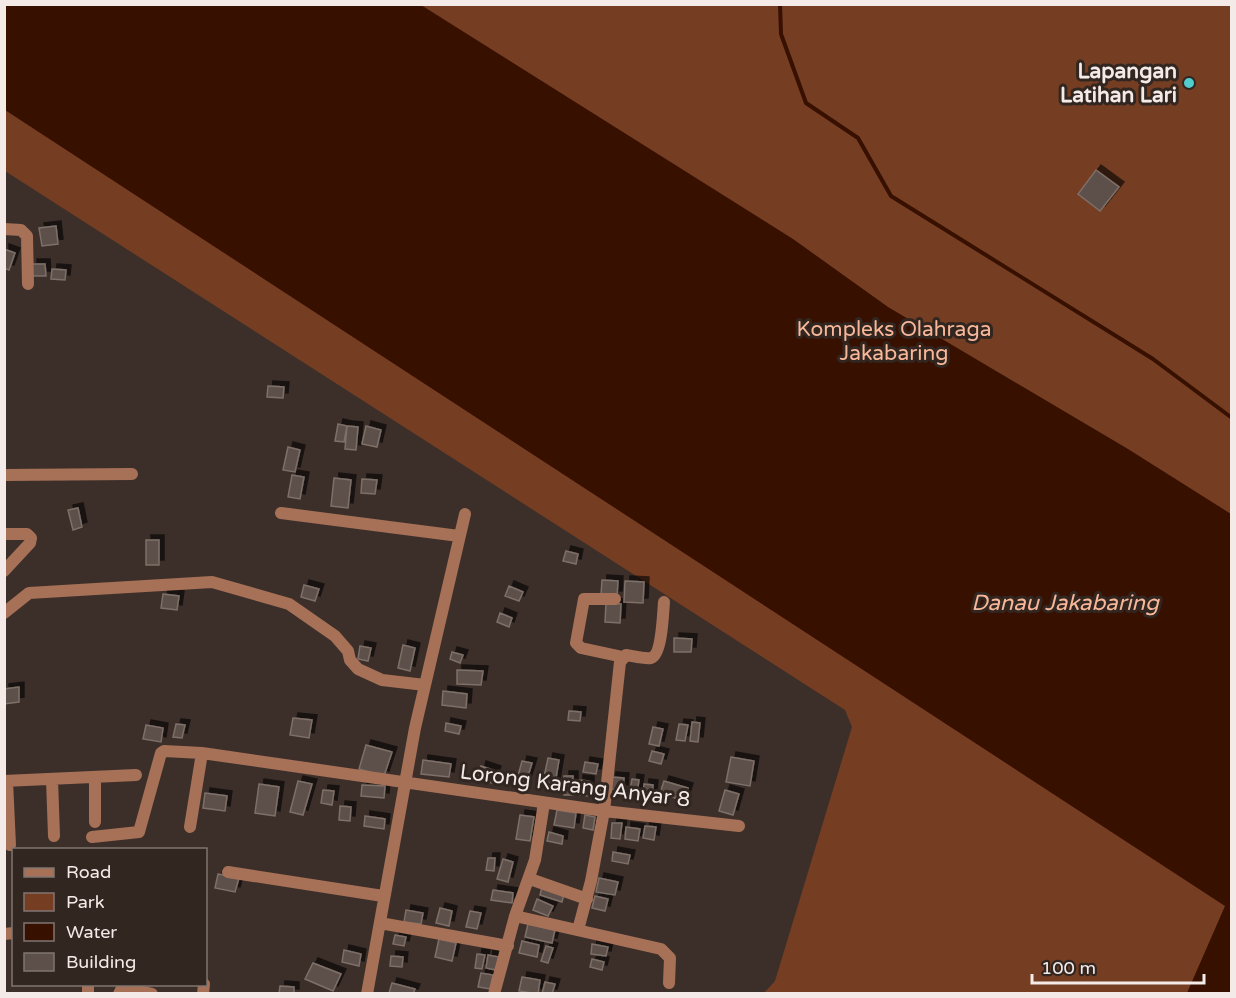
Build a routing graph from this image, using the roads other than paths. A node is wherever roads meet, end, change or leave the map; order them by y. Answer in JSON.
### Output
{"nodes":[{"id":1,"x":4,"y":229,"type":"edge"},
{"id":2,"x":28,"y":284,"type":"dead end"},
{"id":3,"x":132,"y":474,"type":"dead end"},
{"id":4,"x":4,"y":475,"type":"edge"},
{"id":5,"x":281,"y":513,"type":"dead end"},
{"id":6,"x":465,"y":514,"type":"dead end"},
{"id":7,"x":4,"y":534,"type":"edge"},
{"id":8,"x":459,"y":536,"type":"junction"},
{"id":9,"x":4,"y":572,"type":"edge"},
{"id":10,"x":615,"y":599,"type":"dead end"},
{"id":11,"x":664,"y":602,"type":"dead end"},
{"id":12,"x":4,"y":613,"type":"edge"},
{"id":13,"x":623,"y":657,"type":"junction"},
{"id":14,"x":425,"y":685,"type":"junction"},
{"id":15,"x":202,"y":753,"type":"junction"},
{"id":16,"x":136,"y":775,"type":"dead end"},
{"id":17,"x":95,"y":777,"type":"junction"},
{"id":18,"x":52,"y":779,"type":"junction"},
{"id":19,"x":6,"y":781,"type":"edge"},
{"id":20,"x":406,"y":783,"type":"junction"},
{"id":21,"x":544,"y":803,"type":"junction"},
{"id":22,"x":604,"y":811,"type":"junction"},
{"id":23,"x":95,"y":822,"type":"dead end"},
{"id":24,"x":740,"y":826,"type":"dead end"},
{"id":25,"x":190,"y":827,"type":"dead end"},
{"id":26,"x":54,"y":836,"type":"dead end"},
{"id":27,"x":92,"y":837,"type":"dead end"},
{"id":28,"x":10,"y":845,"type":"dead end"},
{"id":29,"x":228,"y":872,"type":"dead end"},
{"id":30,"x":530,"y":879,"type":"junction"},
{"id":31,"x":383,"y":896,"type":"junction"},
{"id":32,"x":587,"y":899,"type":"junction"},
{"id":33,"x":515,"y":916,"type":"junction"},
{"id":34,"x":380,"y":923,"type":"junction"},
{"id":35,"x":578,"y":930,"type":"junction"},
{"id":36,"x":507,"y":946,"type":"junction"},
{"id":37,"x":669,"y":983,"type":"dead end"},
{"id":38,"x":120,"y":989,"type":"edge"},
{"id":39,"x":152,"y":993,"type":"edge"},
{"id":40,"x":367,"y":993,"type":"edge"},
{"id":41,"x":494,"y":993,"type":"edge"}],
"edges":[{"from":1,"to":2,"type":"street"},
{"from":3,"to":4,"type":"street"},
{"from":5,"to":8,"type":"street"},
{"from":6,"to":8,"type":"street"},
{"from":7,"to":9,"type":"street"},
{"from":8,"to":14,"type":"street"},
{"from":10,"to":13,"type":"street"},
{"from":11,"to":13,"type":"street"},
{"from":12,"to":14,"type":"street"},
{"from":13,"to":22,"type":"street"},
{"from":14,"to":20,"type":"street"},
{"from":15,"to":20,"type":"street","name":"Lorong Karang Anyar 8"},
{"from":15,"to":25,"type":"street"},
{"from":15,"to":27,"type":"street","name":"Lorong Karang Anyar 8"},
{"from":16,"to":17,"type":"street"},
{"from":17,"to":18,"type":"street"},
{"from":17,"to":23,"type":"street"},
{"from":18,"to":19,"type":"street"},
{"from":18,"to":26,"type":"street"},
{"from":19,"to":28,"type":"street"},
{"from":20,"to":21,"type":"street","name":"Lorong Karang Anyar 8"},
{"from":20,"to":31,"type":"street"},
{"from":21,"to":22,"type":"street","name":"Lorong Karang Anyar 8"},
{"from":21,"to":30,"type":"street"},
{"from":22,"to":24,"type":"street","name":"Lorong Karang Anyar 8"},
{"from":22,"to":32,"type":"street"},
{"from":29,"to":31,"type":"street"},
{"from":30,"to":32,"type":"street"},
{"from":30,"to":33,"type":"street"},
{"from":31,"to":34,"type":"street"},
{"from":32,"to":35,"type":"street"},
{"from":33,"to":35,"type":"street"},
{"from":33,"to":36,"type":"street"},
{"from":34,"to":36,"type":"street"},
{"from":34,"to":40,"type":"street"},
{"from":35,"to":37,"type":"street"},
{"from":36,"to":41,"type":"street"},
{"from":38,"to":39,"type":"street"}]}
